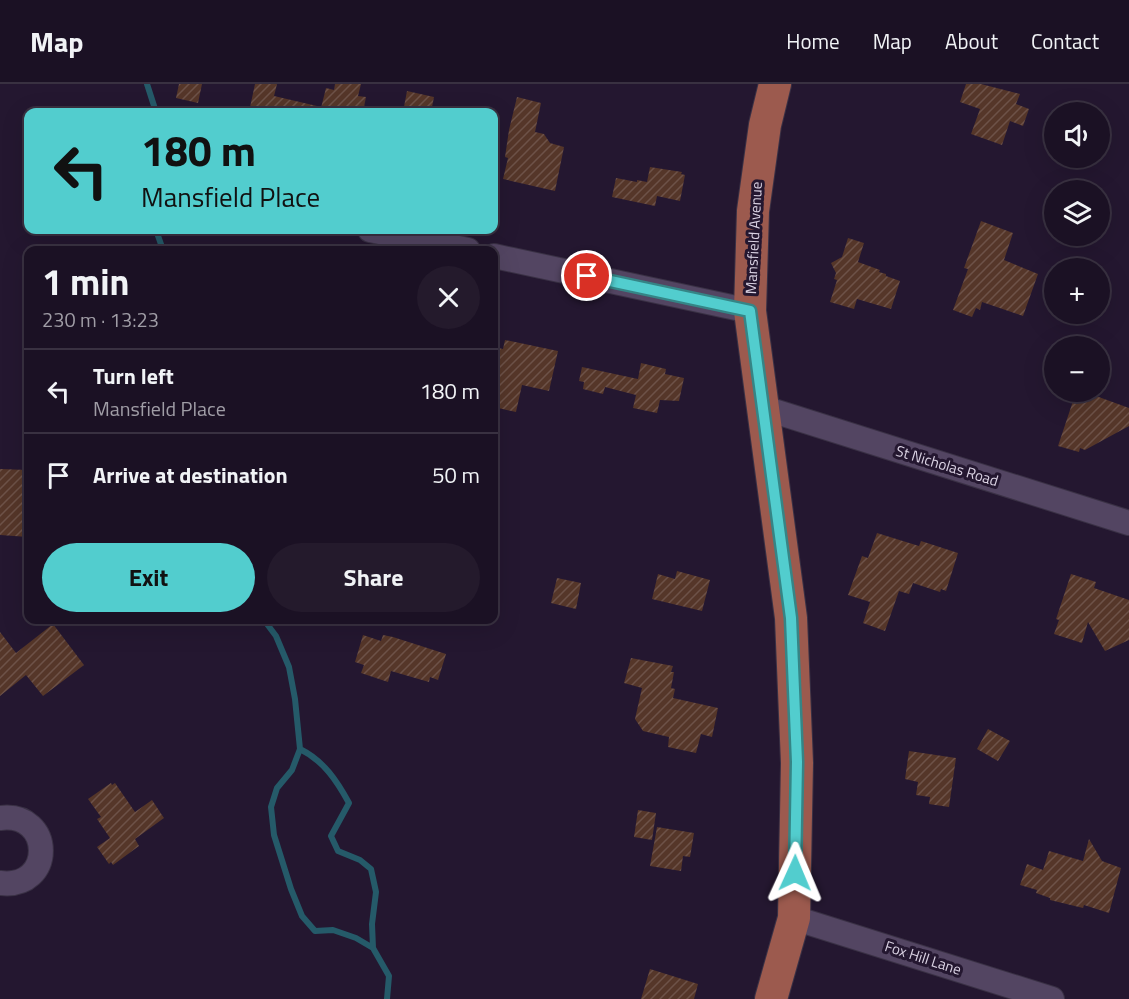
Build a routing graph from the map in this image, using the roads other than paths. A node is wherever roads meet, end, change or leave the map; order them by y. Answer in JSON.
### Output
{"nodes":[{"id":1,"x":775,"y":84,"type":"edge"},
{"id":2,"x":384,"y":234,"type":"edge"},
{"id":3,"x":426,"y":246,"type":"edge"},
{"id":4,"x":498,"y":257,"type":"edge"},
{"id":5,"x":750,"y":311,"type":"junction"},
{"id":6,"x":764,"y":408,"type":"junction"},
{"id":7,"x":1129,"y":524,"type":"edge"},
{"id":8,"x":0,"y":818,"type":"edge"},
{"id":9,"x":0,"y":884,"type":"edge"},
{"id":10,"x":794,"y":918,"type":"junction"},
{"id":11,"x":771,"y":999,"type":"edge"},
{"id":12,"x":1052,"y":999,"type":"edge"}],
"edges":[{"from":1,"to":5,"type":"main road","name":"Mansfield Avenue"},
{"from":2,"to":3,"type":"street"},
{"from":4,"to":5,"type":"street"},
{"from":5,"to":6,"type":"main road","name":"Mansfield Avenue"},
{"from":6,"to":7,"type":"street","name":"St Nicholas Road"},
{"from":6,"to":10,"type":"main road","name":"Mansfield Avenue"},
{"from":8,"to":9,"type":"street"},
{"from":10,"to":11,"type":"main road","name":"Mansfield Avenue"},
{"from":10,"to":12,"type":"street","name":"Fox Hill Lane"}]}
